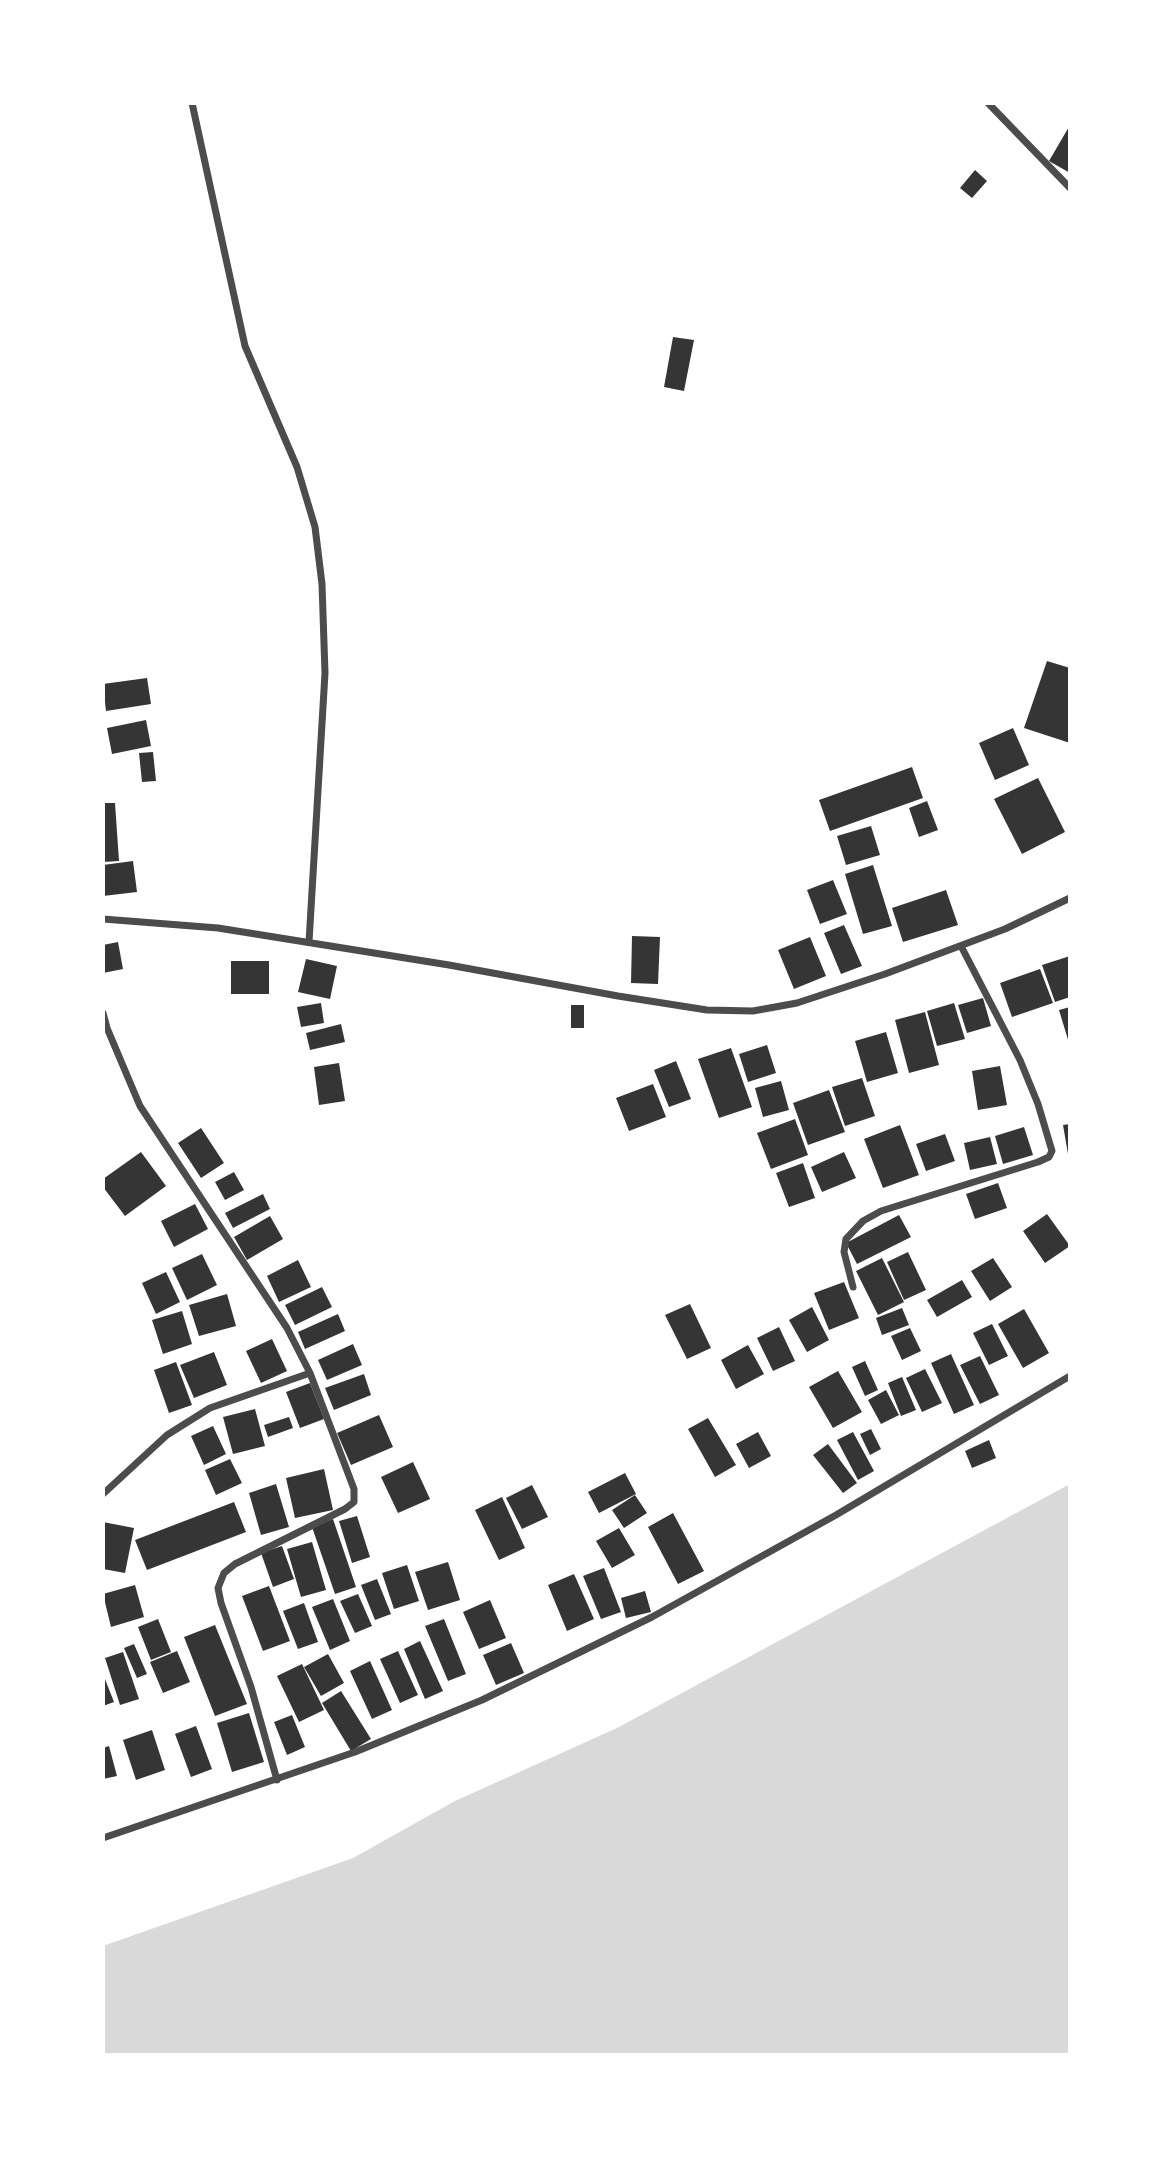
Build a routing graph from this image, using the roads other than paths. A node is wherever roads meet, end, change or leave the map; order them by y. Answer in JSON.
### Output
{"nodes":[{"id":1,"x":192,"y":103,"type":"edge"},
{"id":2,"x":988,"y":103,"type":"edge"},
{"id":3,"x":1070,"y":188,"type":"edge"},
{"id":4,"x":1070,"y":898,"type":"edge"},
{"id":5,"x":103,"y":919,"type":"edge"},
{"id":6,"x":309,"y":942,"type":"junction"},
{"id":7,"x":961,"y":946,"type":"junction"},
{"id":8,"x":103,"y":1013,"type":"edge"},
{"id":9,"x":853,"y":1287,"type":"dead end"},
{"id":10,"x":310,"y":1373,"type":"junction"},
{"id":11,"x":1070,"y":1376,"type":"edge"},
{"id":12,"x":103,"y":1494,"type":"edge"},
{"id":13,"x":277,"y":1780,"type":"junction"},
{"id":14,"x":103,"y":1838,"type":"edge"}],
"edges":[{"from":1,"to":6,"type":"street"},
{"from":2,"to":3,"type":"street"},
{"from":4,"to":7,"type":"street"},
{"from":5,"to":6,"type":"street"},
{"from":6,"to":7,"type":"street"},
{"from":7,"to":9,"type":"street"},
{"from":8,"to":10,"type":"street"},
{"from":10,"to":12,"type":"street"},
{"from":10,"to":13,"type":"street"},
{"from":11,"to":13,"type":"street"},
{"from":13,"to":14,"type":"street"}]}
